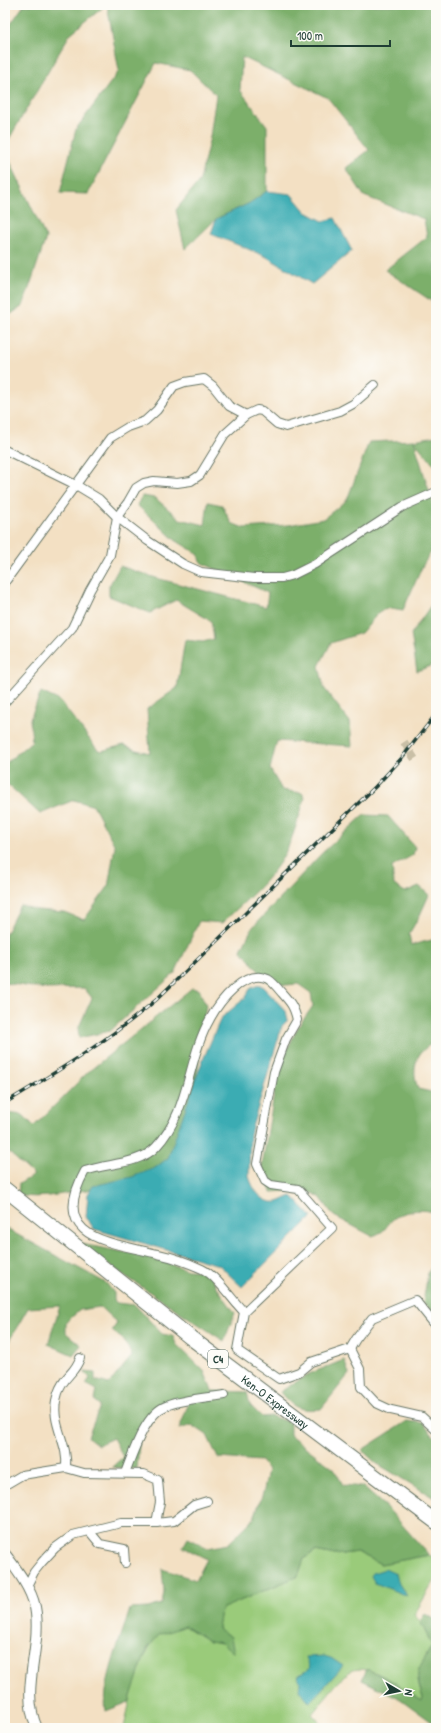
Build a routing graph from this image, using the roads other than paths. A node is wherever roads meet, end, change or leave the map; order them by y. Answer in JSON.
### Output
{"nodes":[{"id":1,"x":375,"y":385,"type":"dead end"},
{"id":2,"x":246,"y":415,"type":"junction"},
{"id":3,"x":5,"y":450,"type":"edge"},
{"id":4,"x":76,"y":486,"type":"junction"},
{"id":5,"x":436,"y":492,"type":"edge"},
{"id":6,"x":117,"y":517,"type":"junction"},
{"id":7,"x":5,"y":582,"type":"edge"},
{"id":8,"x":5,"y":702,"type":"edge"},
{"id":9,"x":5,"y":1189,"type":"edge"},
{"id":10,"x":244,"y":1312,"type":"junction"},
{"id":11,"x":436,"y":1326,"type":"edge"},
{"id":12,"x":350,"y":1349,"type":"junction"},
{"id":13,"x":80,"y":1358,"type":"dead end"},
{"id":14,"x":224,"y":1395,"type":"dead end"},
{"id":15,"x":436,"y":1430,"type":"edge"},
{"id":16,"x":66,"y":1468,"type":"junction"},
{"id":17,"x":125,"y":1473,"type":"junction"},
{"id":18,"x":5,"y":1485,"type":"edge"},
{"id":19,"x":207,"y":1501,"type":"dead end"},
{"id":20,"x":436,"y":1522,"type":"edge"},
{"id":21,"x":156,"y":1523,"type":"junction"},
{"id":22,"x":90,"y":1532,"type":"junction"},
{"id":23,"x":5,"y":1554,"type":"edge"},
{"id":24,"x":125,"y":1563,"type":"dead end"},
{"id":25,"x":27,"y":1586,"type":"junction"},
{"id":26,"x":37,"y":1728,"type":"edge"}],
"edges":[{"from":1,"to":2,"type":"street"},
{"from":2,"to":4,"type":"street"},
{"from":2,"to":6,"type":"street"},
{"from":3,"to":4,"type":"street"},
{"from":4,"to":6,"type":"street"},
{"from":4,"to":7,"type":"street"},
{"from":5,"to":6,"type":"street"},
{"from":6,"to":8,"type":"street"},
{"from":9,"to":20,"type":"highway","name":"Ken-O Expressway","number":"C4"},
{"from":10,"to":10,"type":"street"},
{"from":10,"to":12,"type":"street"},
{"from":11,"to":12,"type":"street"},
{"from":12,"to":15,"type":"street"},
{"from":13,"to":16,"type":"street"},
{"from":14,"to":17,"type":"street"},
{"from":16,"to":17,"type":"street"},
{"from":16,"to":18,"type":"street"},
{"from":17,"to":21,"type":"street"},
{"from":19,"to":21,"type":"street"},
{"from":21,"to":22,"type":"street"},
{"from":22,"to":24,"type":"street"},
{"from":22,"to":25,"type":"street"},
{"from":23,"to":25,"type":"street"},
{"from":25,"to":26,"type":"street"}]}
